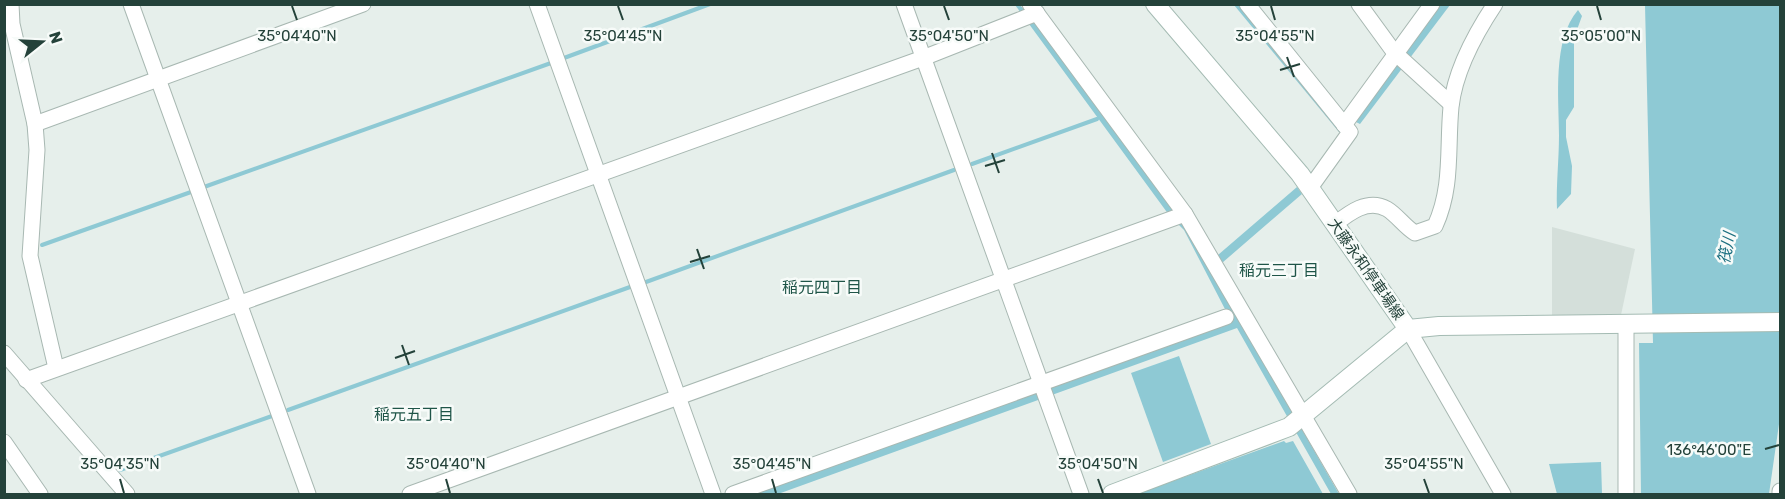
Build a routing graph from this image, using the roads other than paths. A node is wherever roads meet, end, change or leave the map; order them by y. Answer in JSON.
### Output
{"nodes":[{"id":1,"x":11,"y":4,"type":"edge"},
{"id":2,"x":131,"y":4,"type":"edge"},
{"id":3,"x":363,"y":4,"type":"edge"},
{"id":4,"x":537,"y":4,"type":"edge"},
{"id":5,"x":904,"y":4,"type":"edge"},
{"id":6,"x":1155,"y":4,"type":"edge"},
{"id":7,"x":1247,"y":4,"type":"edge"},
{"id":8,"x":1359,"y":4,"type":"edge"},
{"id":9,"x":1432,"y":4,"type":"edge"},
{"id":10,"x":1495,"y":4,"type":"edge"},
{"id":11,"x":1031,"y":13,"type":"edge"},
{"id":12,"x":923,"y":58,"type":"junction"},
{"id":13,"x":1400,"y":59,"type":"junction"},
{"id":14,"x":159,"y":80,"type":"junction"},
{"id":15,"x":1451,"y":104,"type":"junction"},
{"id":16,"x":35,"y":124,"type":"junction"},
{"id":17,"x":1344,"y":124,"type":"junction"},
{"id":18,"x":597,"y":174,"type":"junction"},
{"id":19,"x":1310,"y":188,"type":"junction"},
{"id":20,"x":1179,"y":216,"type":"junction"},
{"id":21,"x":1335,"y":224,"type":"junction"},
{"id":22,"x":1003,"y":281,"type":"junction"},
{"id":23,"x":239,"y":302,"type":"junction"},
{"id":24,"x":1226,"y":317,"type":"dead end"},
{"id":25,"x":1780,"y":322,"type":"edge"},
{"id":26,"x":1626,"y":324,"type":"junction"},
{"id":27,"x":1408,"y":329,"type":"junction"},
{"id":28,"x":4,"y":354,"type":"edge"},
{"id":29,"x":56,"y":368,"type":"junction"},
{"id":30,"x":26,"y":380,"type":"junction"},
{"id":31,"x":1042,"y":389,"type":"junction"},
{"id":32,"x":679,"y":397,"type":"junction"},
{"id":33,"x":1298,"y":421,"type":"junction"},
{"id":34,"x":4,"y":442,"type":"edge"},
{"id":35,"x":40,"y":495,"type":"edge"},
{"id":36,"x":127,"y":495,"type":"edge"},
{"id":37,"x":308,"y":495,"type":"edge"},
{"id":38,"x":410,"y":495,"type":"edge"},
{"id":39,"x":713,"y":495,"type":"edge"},
{"id":40,"x":733,"y":495,"type":"edge"},
{"id":41,"x":1081,"y":495,"type":"edge"},
{"id":42,"x":1112,"y":495,"type":"edge"},
{"id":43,"x":1349,"y":495,"type":"edge"},
{"id":44,"x":1503,"y":495,"type":"edge"},
{"id":45,"x":1626,"y":495,"type":"edge"}],
"edges":[{"from":1,"to":16,"type":"street"},
{"from":2,"to":14,"type":"street"},
{"from":3,"to":14,"type":"street"},
{"from":4,"to":18,"type":"street"},
{"from":5,"to":12,"type":"street"},
{"from":6,"to":19,"type":"main road","name":"大藤永和停車場線"},
{"from":7,"to":17,"type":"street"},
{"from":8,"to":13,"type":"street"},
{"from":9,"to":13,"type":"street"},
{"from":10,"to":15,"type":"street"},
{"from":11,"to":12,"type":"street"},
{"from":11,"to":20,"type":"street"},
{"from":12,"to":18,"type":"street"},
{"from":12,"to":22,"type":"street"},
{"from":13,"to":15,"type":"street"},
{"from":13,"to":17,"type":"street"},
{"from":14,"to":16,"type":"street"},
{"from":14,"to":23,"type":"street"},
{"from":15,"to":21,"type":"street"},
{"from":16,"to":29,"type":"street"},
{"from":17,"to":19,"type":"street"},
{"from":18,"to":23,"type":"street"},
{"from":18,"to":32,"type":"street"},
{"from":19,"to":21,"type":"main road","name":"大藤永和停車場線"},
{"from":20,"to":22,"type":"street"},
{"from":20,"to":33,"type":"street"},
{"from":21,"to":27,"type":"main road","name":"大藤永和停車場線"},
{"from":22,"to":31,"type":"street"},
{"from":22,"to":32,"type":"street"},
{"from":23,"to":29,"type":"street"},
{"from":23,"to":37,"type":"street"},
{"from":24,"to":31,"type":"street"},
{"from":25,"to":26,"type":"main road","name":"大藤永和停車場線"},
{"from":26,"to":27,"type":"main road","name":"大藤永和停車場線"},
{"from":26,"to":45,"type":"street"},
{"from":27,"to":33,"type":"main road"},
{"from":27,"to":44,"type":"street"},
{"from":28,"to":30,"type":"street"},
{"from":29,"to":30,"type":"street"},
{"from":30,"to":36,"type":"street"},
{"from":31,"to":40,"type":"street"},
{"from":31,"to":41,"type":"street"},
{"from":32,"to":38,"type":"street"},
{"from":32,"to":39,"type":"street"},
{"from":33,"to":42,"type":"main road"},
{"from":33,"to":43,"type":"street"},
{"from":34,"to":35,"type":"street"}]}
